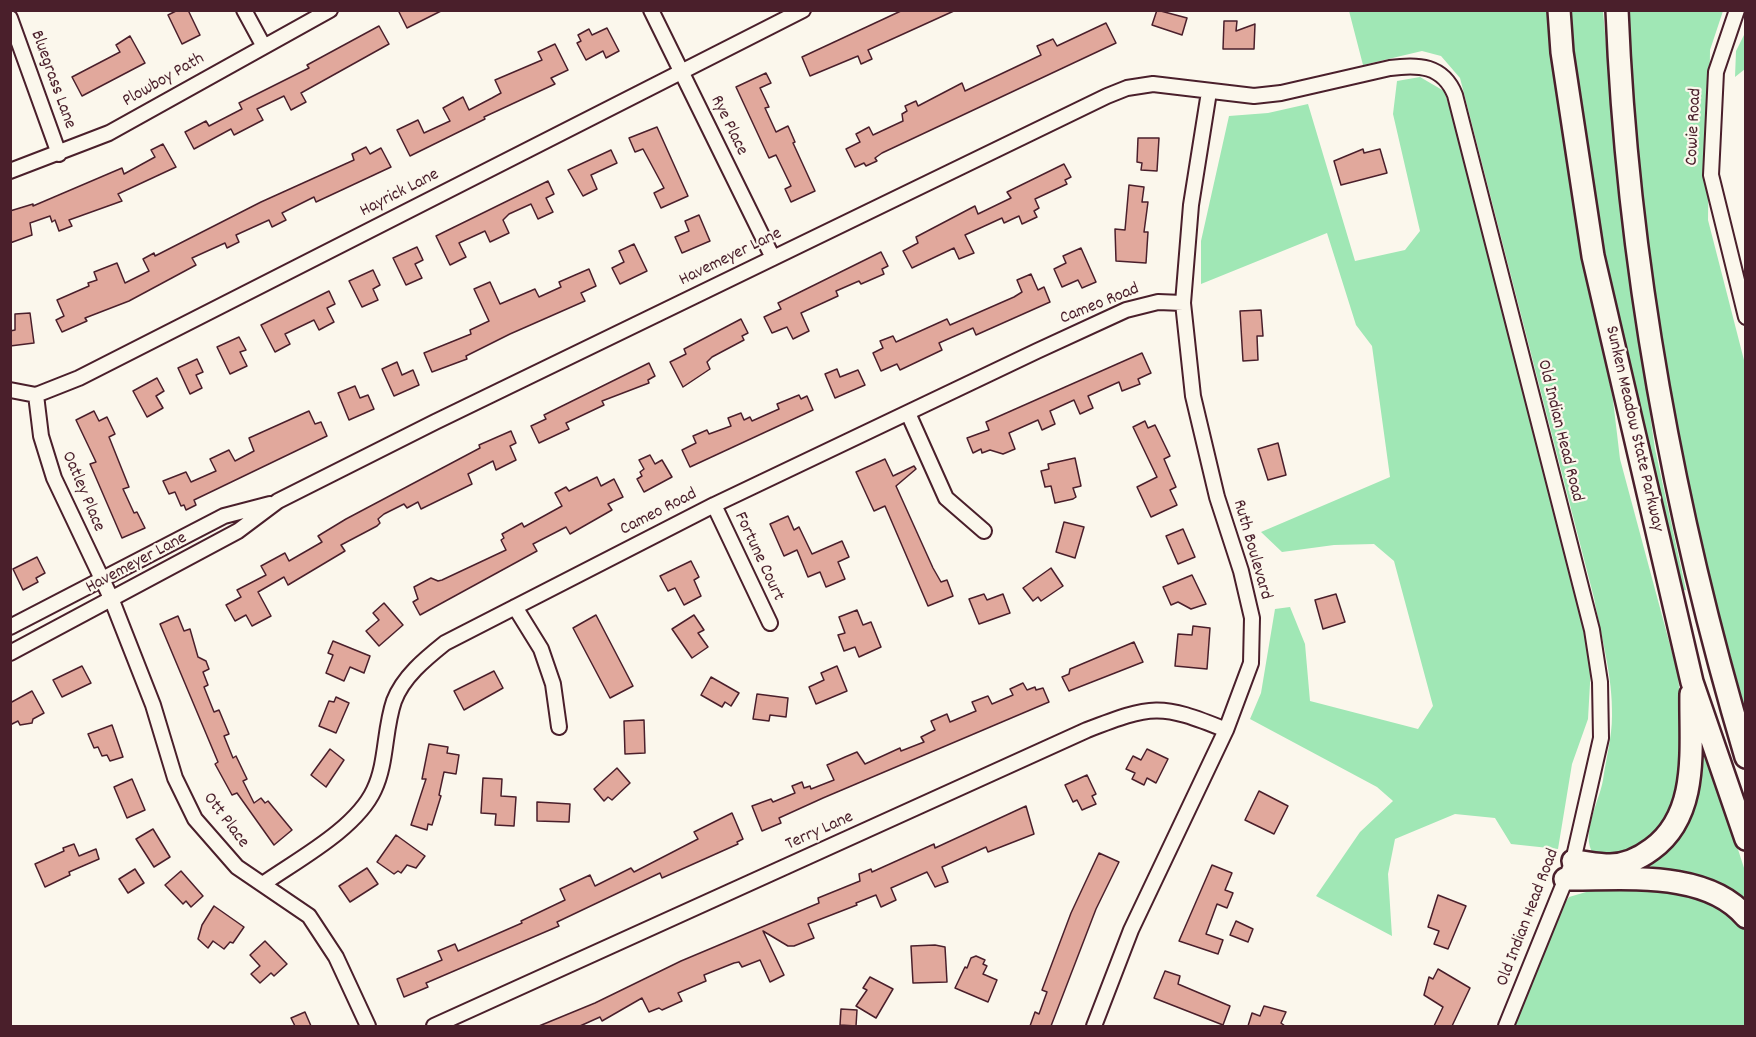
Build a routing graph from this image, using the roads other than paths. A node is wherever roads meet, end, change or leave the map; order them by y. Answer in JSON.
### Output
{"nodes":[{"id":1,"x":244,"y":10,"type":"edge"},
{"id":2,"x":330,"y":10,"type":"edge"},
{"id":3,"x":651,"y":10,"type":"edge"},
{"id":4,"x":803,"y":10,"type":"edge"},
{"id":5,"x":1559,"y":10,"type":"edge"},
{"id":6,"x":1617,"y":10,"type":"edge"},
{"id":7,"x":1737,"y":10,"type":"edge"},
{"id":8,"x":10,"y":18,"type":"edge"},
{"id":9,"x":263,"y":45,"type":"junction"},
{"id":10,"x":681,"y":71,"type":"junction"},
{"id":11,"x":1209,"y":92,"type":"junction"},
{"id":12,"x":59,"y":154,"type":"junction"},
{"id":13,"x":10,"y":171,"type":"edge"},
{"id":14,"x":773,"y":258,"type":"junction"},
{"id":15,"x":1183,"y":303,"type":"junction"},
{"id":16,"x":1746,"y":317,"type":"edge"},
{"id":17,"x":10,"y":390,"type":"edge"},
{"id":18,"x":36,"y":395,"type":"junction"},
{"id":19,"x":908,"y":413,"type":"junction"},
{"id":20,"x":278,"y":501,"type":"junction"},
{"id":21,"x":714,"y":505,"type":"junction"},
{"id":22,"x":984,"y":531,"type":"dead end"},
{"id":23,"x":101,"y":580,"type":"junction"},
{"id":24,"x":111,"y":598,"type":"junction"},
{"id":25,"x":516,"y":607,"type":"junction"},
{"id":26,"x":770,"y":623,"type":"dead end"},
{"id":27,"x":10,"y":627,"type":"edge"},
{"id":28,"x":10,"y":653,"type":"edge"},
{"id":29,"x":1692,"y":682,"type":"junction"},
{"id":30,"x":1736,"y":724,"type":"junction"},
{"id":31,"x":559,"y":727,"type":"dead end"},
{"id":32,"x":1226,"y":730,"type":"junction"},
{"id":33,"x":1746,"y":745,"type":"edge"},
{"id":34,"x":1746,"y":757,"type":"edge"},
{"id":35,"x":1746,"y":839,"type":"edge"},
{"id":36,"x":1569,"y":870,"type":"junction"},
{"id":37,"x":263,"y":884,"type":"junction"},
{"id":38,"x":1746,"y":917,"type":"edge"},
{"id":39,"x":368,"y":1026,"type":"edge"},
{"id":40,"x":434,"y":1026,"type":"edge"},
{"id":41,"x":1097,"y":1026,"type":"edge"},
{"id":42,"x":1506,"y":1026,"type":"edge"}],
"edges":[{"from":1,"to":9,"type":"street"},
{"from":2,"to":9,"type":"street","name":"Plowboy Path"},
{"from":3,"to":10,"type":"street","name":"Rye Place"},
{"from":4,"to":10,"type":"street","name":"Hayrick Lane"},
{"from":5,"to":29,"type":"highway","name":"Sunken Meadow State Parkway"},
{"from":6,"to":30,"type":"highway","name":"Sunken Meadow State Parkway"},
{"from":7,"to":16,"type":"street","name":"Cowie Road"},
{"from":8,"to":12,"type":"street","name":"Bluegrass Lane"},
{"from":9,"to":12,"type":"street","name":"Plowboy Path"},
{"from":10,"to":14,"type":"street","name":"Rye Place"},
{"from":10,"to":18,"type":"street","name":"Hayrick Lane"},
{"from":11,"to":14,"type":"street","name":"Havemeyer Lane"},
{"from":11,"to":15,"type":"street","name":"Ruth Boulevard"},
{"from":11,"to":36,"type":"street","name":"Old Indian Head Road"},
{"from":12,"to":13,"type":"street","name":"Plowboy Path"},
{"from":14,"to":20,"type":"street","name":"Havemeyer Lane"},
{"from":15,"to":19,"type":"street","name":"Cameo Road"},
{"from":15,"to":32,"type":"street","name":"Ruth Boulevard"},
{"from":17,"to":18,"type":"street"},
{"from":18,"to":23,"type":"street","name":"Oatley Place"},
{"from":19,"to":21,"type":"street","name":"Cameo Road"},
{"from":19,"to":22,"type":"street"},
{"from":20,"to":23,"type":"street","name":"Havemeyer Lane"},
{"from":20,"to":24,"type":"street","name":"Havemeyer Lane"},
{"from":21,"to":25,"type":"street","name":"Cameo Road"},
{"from":21,"to":26,"type":"street","name":"Fortune Court"},
{"from":23,"to":24,"type":"street","name":"Oatley Place"},
{"from":23,"to":27,"type":"street","name":"Havemeyer Lane"},
{"from":24,"to":28,"type":"street","name":"Havemeyer Lane"},
{"from":24,"to":37,"type":"street","name":"Ott Place"},
{"from":25,"to":31,"type":"street"},
{"from":25,"to":37,"type":"street","name":"Cameo Road"},
{"from":29,"to":35,"type":"highway","name":"Sunken Meadow State Parkway"},
{"from":29,"to":36,"type":"highway"},
{"from":30,"to":33,"type":"highway"},
{"from":30,"to":34,"type":"highway","name":"Sunken Meadow State Parkway"},
{"from":32,"to":40,"type":"street","name":"Terry Lane"},
{"from":32,"to":41,"type":"street","name":"Ruth Boulevard"},
{"from":36,"to":38,"type":"highway"},
{"from":36,"to":42,"type":"street","name":"Old Indian Head Road"},
{"from":37,"to":39,"type":"street","name":"Ott Place"}]}
